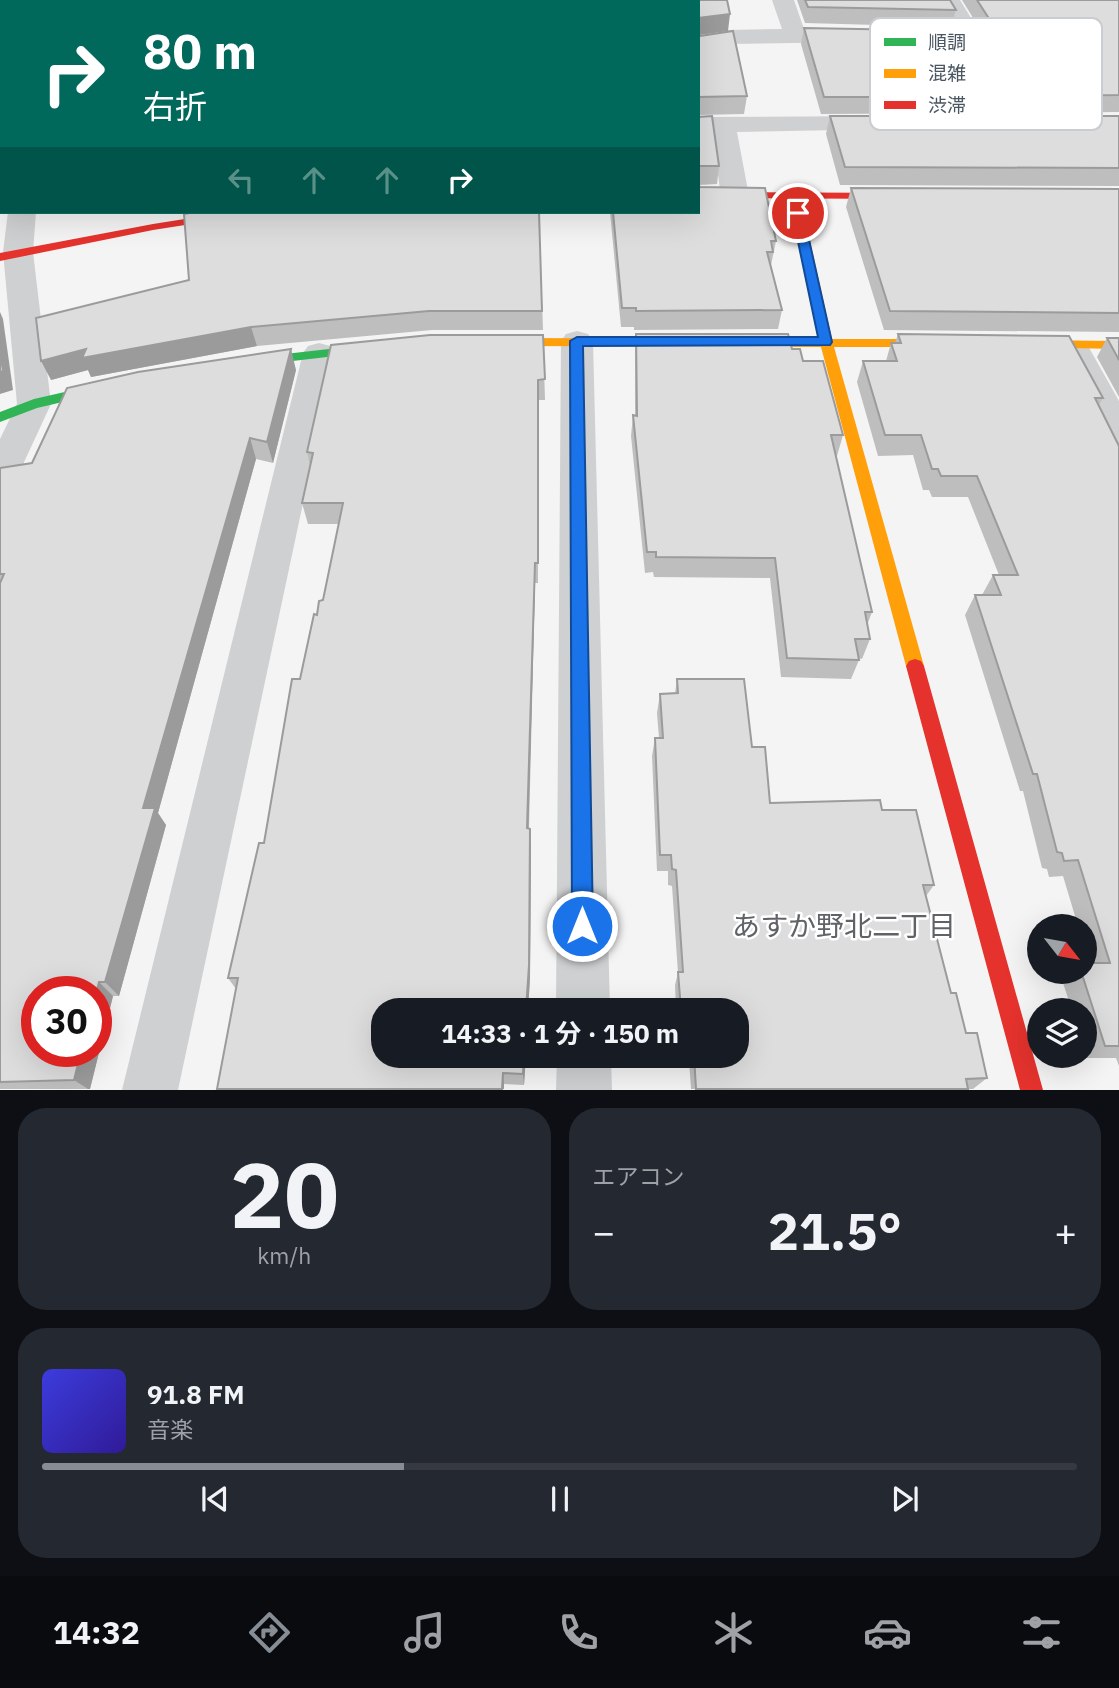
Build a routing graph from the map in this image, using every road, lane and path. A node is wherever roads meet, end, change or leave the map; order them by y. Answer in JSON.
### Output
{"nodes":[{"id":1,"x":783,"y":0,"type":"edge"},
{"id":2,"x":949,"y":0,"type":"edge"},
{"id":3,"x":959,"y":18,"type":"edge"},
{"id":4,"x":795,"y":34,"type":"junction"},
{"id":5,"x":870,"y":35,"type":"edge"},
{"id":6,"x":700,"y":44,"type":"edge"},
{"id":7,"x":870,"y":123,"type":"edge"},
{"id":8,"x":711,"y":125,"type":"edge"},
{"id":9,"x":700,"y":195,"type":"edge"},
{"id":10,"x":735,"y":196,"type":"junction"},
{"id":11,"x":794,"y":196,"type":"junction"},
{"id":12,"x":916,"y":197,"type":"edge"},
{"id":13,"x":21,"y":214,"type":"edge"},
{"id":14,"x":238,"y":214,"type":"edge"},
{"id":15,"x":9,"y":254,"type":"edge"},
{"id":16,"x":577,"y":341,"type":"junction"},
{"id":17,"x":471,"y":342,"type":"edge"},
{"id":18,"x":826,"y":342,"type":"junction"},
{"id":19,"x":963,"y":344,"type":"edge"},
{"id":20,"x":1004,"y":344,"type":"edge"},
{"id":21,"x":1072,"y":345,"type":"junction"},
{"id":22,"x":1119,"y":345,"type":"edge"},
{"id":23,"x":394,"y":346,"type":"edge"},
{"id":24,"x":319,"y":353,"type":"junction"},
{"id":25,"x":220,"y":366,"type":"edge"},
{"id":26,"x":133,"y":382,"type":"edge"},
{"id":27,"x":34,"y":404,"type":"junction"},
{"id":28,"x":0,"y":417,"type":"edge"},
{"id":29,"x":1119,"y":434,"type":"edge"},
{"id":30,"x":0,"y":477,"type":"edge"},
{"id":31,"x":583,"y":998,"type":"edge"},
{"id":32,"x":584,"y":1068,"type":"edge"},
{"id":33,"x":149,"y":1090,"type":"edge"},
{"id":34,"x":584,"y":1090,"type":"edge"},
{"id":35,"x":1032,"y":1090,"type":"edge"}],
"edges":[{"from":1,"to":4,"type":"street"},
{"from":2,"to":3,"type":"street"},
{"from":4,"to":5,"type":"street"},
{"from":4,"to":6,"type":"street"},
{"from":7,"to":8,"type":"street"},
{"from":8,"to":10,"type":"street"},
{"from":9,"to":10,"type":"street"},
{"from":10,"to":11,"type":"street"},
{"from":11,"to":12,"type":"street"},
{"from":11,"to":18,"type":"street"},
{"from":13,"to":15,"type":"street"},
{"from":14,"to":15,"type":"street"},
{"from":15,"to":27,"type":"street"},
{"from":16,"to":17,"type":"street"},
{"from":16,"to":18,"type":"street"},
{"from":16,"to":31,"type":"street"},
{"from":18,"to":19,"type":"street"},
{"from":18,"to":35,"type":"street"},
{"from":20,"to":21,"type":"street"},
{"from":21,"to":22,"type":"street"},
{"from":21,"to":29,"type":"street"},
{"from":23,"to":24,"type":"street"},
{"from":24,"to":25,"type":"street"},
{"from":24,"to":33,"type":"street"},
{"from":26,"to":27,"type":"street"},
{"from":27,"to":28,"type":"street"},
{"from":27,"to":30,"type":"street"},
{"from":32,"to":34,"type":"street"}]}
